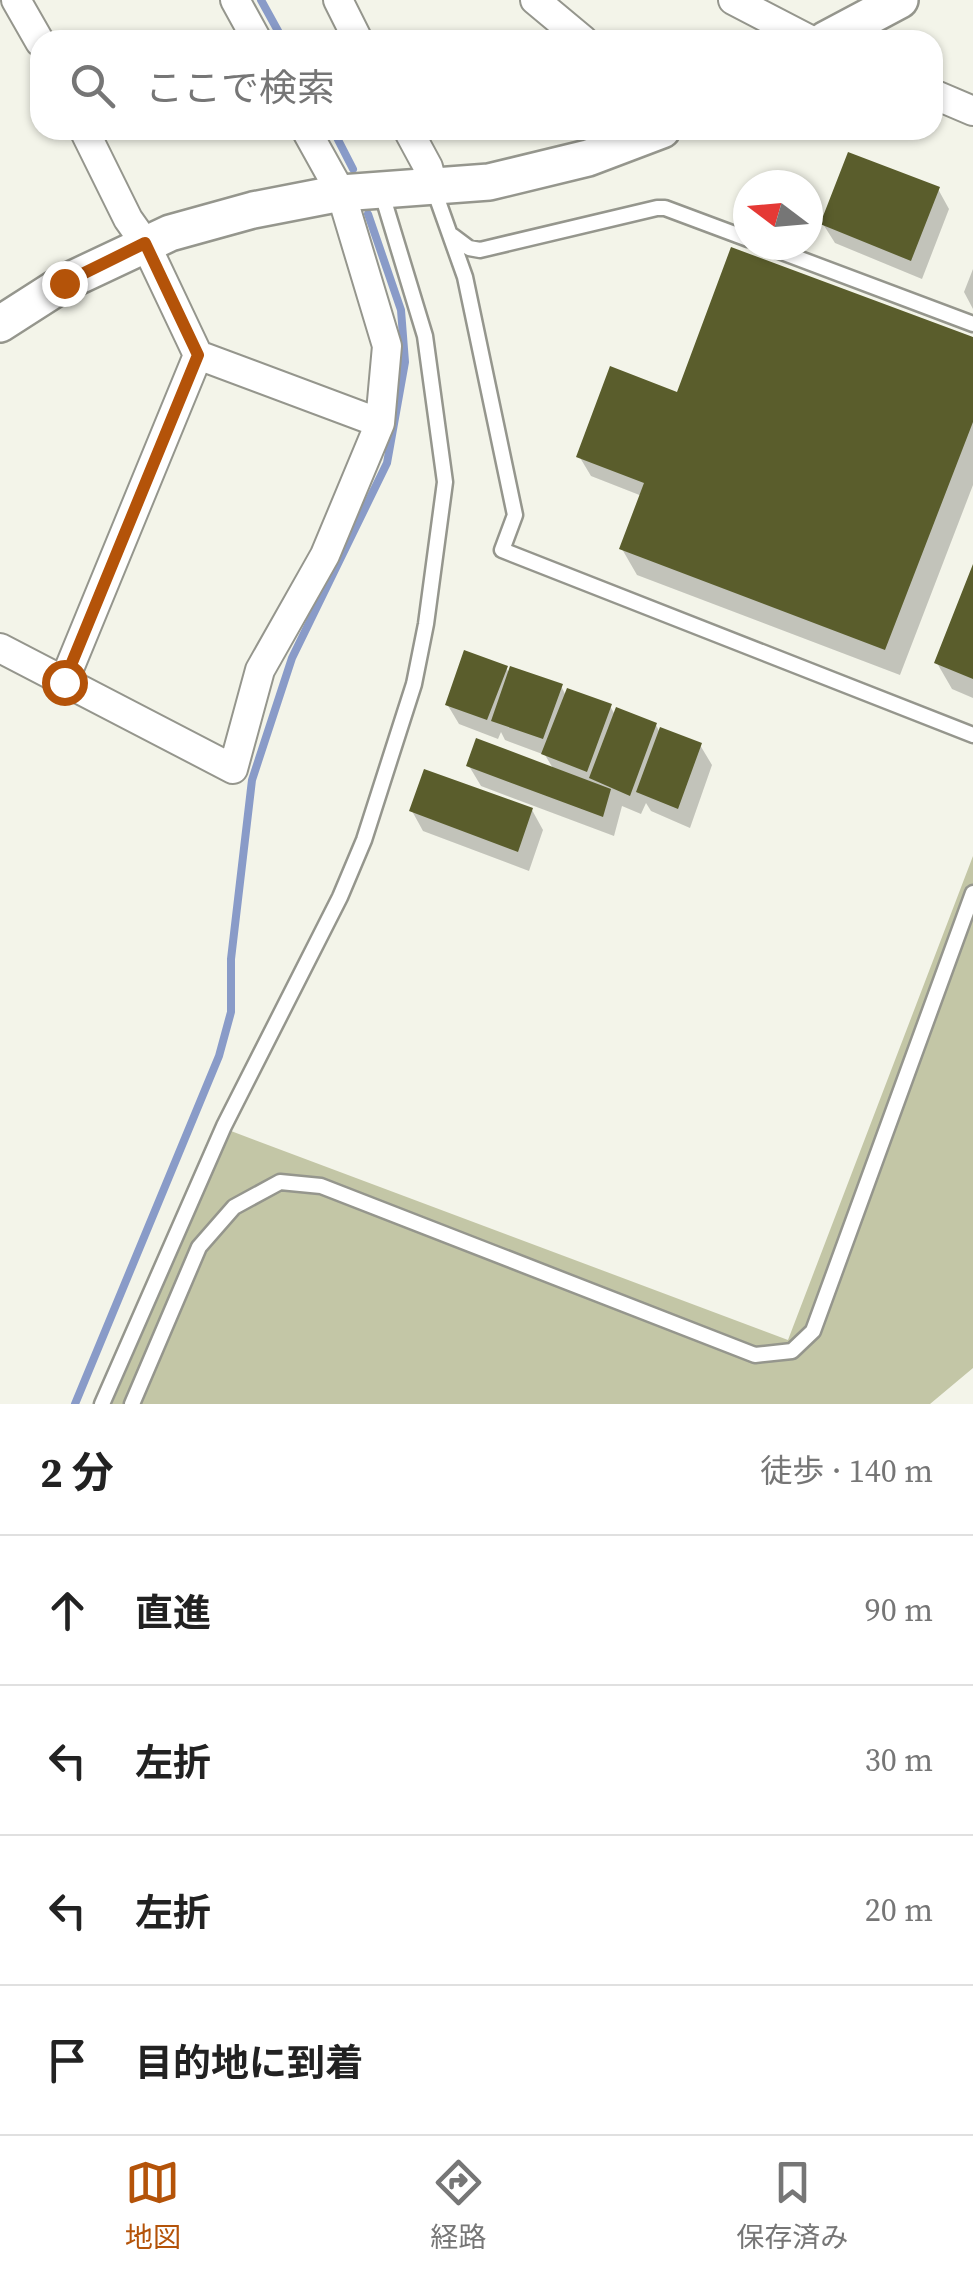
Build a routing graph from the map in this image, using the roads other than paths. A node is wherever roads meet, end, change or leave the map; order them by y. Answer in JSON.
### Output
{"nodes":[{"id":1,"x":16,"y":0,"type":"edge"},
{"id":2,"x":236,"y":0,"type":"edge"},
{"id":3,"x":338,"y":0,"type":"edge"},
{"id":4,"x":535,"y":0,"type":"edge"},
{"id":5,"x":733,"y":0,"type":"edge"},
{"id":6,"x":900,"y":0,"type":"edge"},
{"id":7,"x":33,"y":30,"type":"edge"},
{"id":8,"x":252,"y":30,"type":"edge"},
{"id":9,"x":353,"y":30,"type":"edge"},
{"id":10,"x":571,"y":30,"type":"edge"},
{"id":11,"x":791,"y":30,"type":"edge"},
{"id":12,"x":844,"y":30,"type":"edge"},
{"id":13,"x":943,"y":98,"type":"edge"},
{"id":14,"x":973,"y":111,"type":"edge"},
{"id":15,"x":89,"y":140,"type":"edge"},
{"id":16,"x":312,"y":140,"type":"edge"},
{"id":17,"x":414,"y":140,"type":"edge"},
{"id":18,"x":636,"y":140,"type":"edge"},
{"id":19,"x":433,"y":186,"type":"junction"},
{"id":20,"x":381,"y":190,"type":"junction"},
{"id":21,"x":341,"y":193,"type":"junction"},
{"id":22,"x":449,"y":231,"type":"junction"},
{"id":23,"x":733,"y":233,"type":"edge"},
{"id":24,"x":145,"y":243,"type":"junction"},
{"id":25,"x":803,"y":260,"type":"edge"},
{"id":26,"x":0,"y":324,"type":"edge"},
{"id":27,"x":973,"y":324,"type":"edge"},
{"id":28,"x":198,"y":355,"type":"junction"},
{"id":29,"x":380,"y":423,"type":"junction"},
{"id":30,"x":0,"y":648,"type":"edge"},
{"id":31,"x":64,"y":682,"type":"junction"},
{"id":32,"x":973,"y":735,"type":"edge"},
{"id":33,"x":973,"y":893,"type":"edge"},
{"id":34,"x":102,"y":1404,"type":"edge"},
{"id":35,"x":132,"y":1404,"type":"edge"}],
"edges":[{"from":1,"to":7,"type":"street"},
{"from":2,"to":8,"type":"street"},
{"from":3,"to":9,"type":"street"},
{"from":4,"to":10,"type":"street"},
{"from":5,"to":11,"type":"street"},
{"from":6,"to":12,"type":"street"},
{"from":13,"to":14,"type":"street"},
{"from":15,"to":24,"type":"street"},
{"from":16,"to":21,"type":"street"},
{"from":17,"to":19,"type":"street"},
{"from":18,"to":19,"type":"street"},
{"from":19,"to":20,"type":"street"},
{"from":19,"to":22,"type":"lane"},
{"from":20,"to":21,"type":"street"},
{"from":20,"to":34,"type":"lane"},
{"from":21,"to":24,"type":"street"},
{"from":21,"to":29,"type":"street"},
{"from":22,"to":23,"type":"lane"},
{"from":22,"to":32,"type":"lane"},
{"from":24,"to":26,"type":"street"},
{"from":24,"to":28,"type":"street"},
{"from":25,"to":27,"type":"lane"},
{"from":28,"to":29,"type":"street"},
{"from":28,"to":31,"type":"street"},
{"from":29,"to":31,"type":"street"},
{"from":30,"to":31,"type":"street"},
{"from":33,"to":35,"type":"lane"}]}
